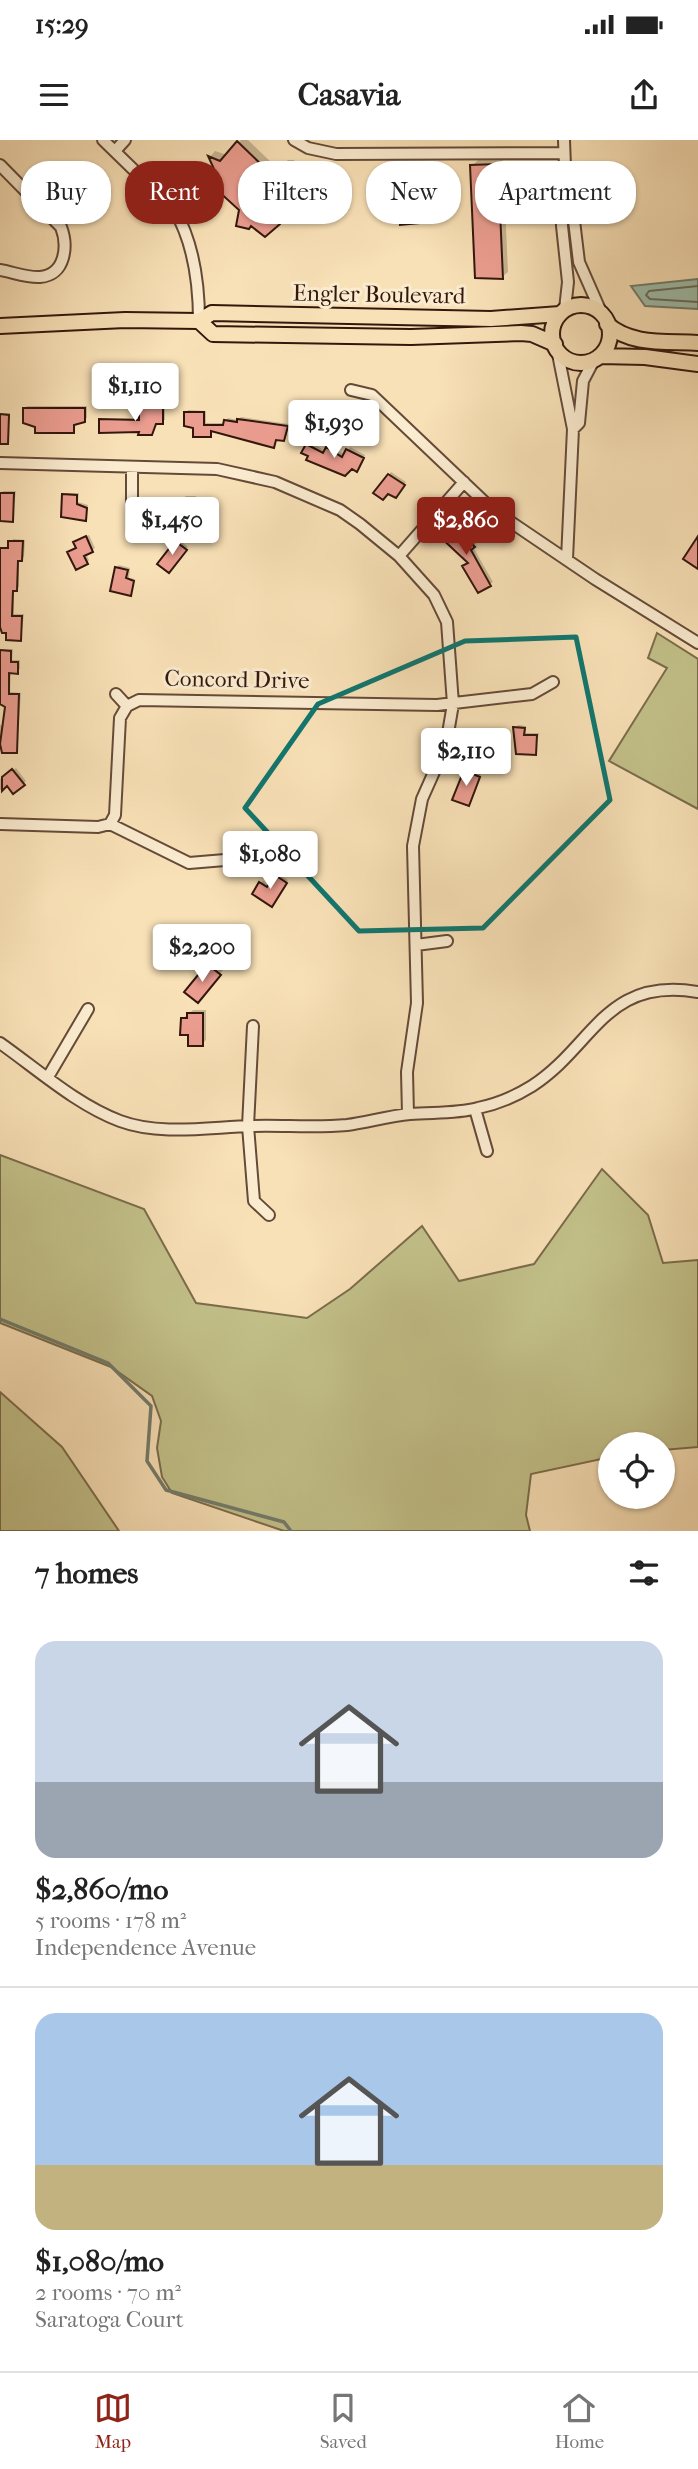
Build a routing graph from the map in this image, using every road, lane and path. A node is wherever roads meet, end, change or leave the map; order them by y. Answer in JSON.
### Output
{"nodes":[{"id":1,"x":103,"y":140,"type":"edge"},
{"id":2,"x":125,"y":140,"type":"edge"},
{"id":3,"x":294,"y":140,"type":"edge"},
{"id":4,"x":564,"y":140,"type":"edge"},
{"id":5,"x":115,"y":151,"type":"junction"},
{"id":6,"x":564,"y":153,"type":"junction"},
{"id":7,"x":564,"y":161,"type":"edge"},
{"id":8,"x":0,"y":164,"type":"edge"},
{"id":9,"x":563,"y":224,"type":"edge"},
{"id":10,"x":574,"y":224,"type":"edge"},
{"id":11,"x":0,"y":270,"type":"edge"},
{"id":12,"x":563,"y":312,"type":"junction"},
{"id":13,"x":604,"y":318,"type":"junction"},
{"id":14,"x":199,"y":321,"type":"junction"},
{"id":15,"x":0,"y":326,"type":"edge"},
{"id":16,"x":698,"y":343,"type":"edge"},
{"id":17,"x":556,"y":346,"type":"junction"},
{"id":18,"x":597,"y":358,"type":"junction"},
{"id":19,"x":698,"y":365,"type":"edge"},
{"id":20,"x":351,"y":390,"type":"dead end"},
{"id":21,"x":573,"y":429,"type":"junction"},
{"id":22,"x":0,"y":463,"type":"edge"},
{"id":23,"x":132,"y":468,"type":"junction"},
{"id":24,"x":464,"y":482,"type":"junction"},
{"id":25,"x":132,"y":528,"type":"dead end"},
{"id":26,"x":399,"y":556,"type":"junction"},
{"id":27,"x":566,"y":559,"type":"junction"},
{"id":28,"x":698,"y":643,"type":"edge"},
{"id":29,"x":554,"y":682,"type":"dead end"},
{"id":30,"x":116,"y":694,"type":"dead end"},
{"id":31,"x":453,"y":704,"type":"junction"},
{"id":32,"x":127,"y":706,"type":"junction"},
{"id":33,"x":0,"y":824,"type":"edge"},
{"id":34,"x":110,"y":824,"type":"junction"},
{"id":35,"x":225,"y":860,"type":"dead end"},
{"id":36,"x":447,"y":941,"type":"dead end"},
{"id":37,"x":416,"y":945,"type":"junction"},
{"id":38,"x":698,"y":992,"type":"edge"},
{"id":39,"x":88,"y":1009,"type":"dead end"},
{"id":40,"x":253,"y":1026,"type":"dead end"},
{"id":41,"x":0,"y":1043,"type":"edge"},
{"id":42,"x":48,"y":1077,"type":"junction"},
{"id":43,"x":475,"y":1109,"type":"junction"},
{"id":44,"x":408,"y":1114,"type":"junction"},
{"id":45,"x":248,"y":1126,"type":"junction"},
{"id":46,"x":487,"y":1151,"type":"dead end"},
{"id":47,"x":269,"y":1215,"type":"dead end"}],
"edges":[{"from":1,"to":5,"type":"street"},
{"from":2,"to":5,"type":"street"},
{"from":3,"to":6,"type":"street"},
{"from":4,"to":6,"type":"street"},
{"from":5,"to":14,"type":"street"},
{"from":6,"to":7,"type":"street"},
{"from":8,"to":11,"type":"street"},
{"from":9,"to":12,"type":"street"},
{"from":10,"to":13,"type":"street"},
{"from":12,"to":13,"type":"main road"},
{"from":12,"to":14,"type":"main road","name":"Engler Boulevard"},
{"from":12,"to":17,"type":"main road"},
{"from":13,"to":16,"type":"main road"},
{"from":13,"to":18,"type":"main road"},
{"from":14,"to":15,"type":"main road","name":"Engler Boulevard"},
{"from":14,"to":17,"type":"main road","name":"Engler Boulevard"},
{"from":17,"to":18,"type":"main road"},
{"from":17,"to":21,"type":"street"},
{"from":18,"to":19,"type":"main road"},
{"from":18,"to":21,"type":"street"},
{"from":20,"to":24,"type":"street"},
{"from":21,"to":27,"type":"street"},
{"from":22,"to":23,"type":"street"},
{"from":23,"to":25,"type":"street"},
{"from":23,"to":26,"type":"street"},
{"from":24,"to":26,"type":"street"},
{"from":24,"to":27,"type":"street"},
{"from":26,"to":31,"type":"street"},
{"from":27,"to":28,"type":"street"},
{"from":29,"to":31,"type":"street","name":"Concord Drive"},
{"from":30,"to":32,"type":"street"},
{"from":31,"to":32,"type":"street","name":"Concord Drive"},
{"from":31,"to":37,"type":"street"},
{"from":32,"to":34,"type":"street"},
{"from":33,"to":34,"type":"street"},
{"from":34,"to":35,"type":"street"},
{"from":36,"to":37,"type":"street"},
{"from":37,"to":44,"type":"street"},
{"from":38,"to":43,"type":"street"},
{"from":39,"to":42,"type":"street"},
{"from":40,"to":45,"type":"street"},
{"from":41,"to":42,"type":"street"},
{"from":42,"to":45,"type":"street"},
{"from":43,"to":44,"type":"street"},
{"from":43,"to":46,"type":"street"},
{"from":44,"to":45,"type":"street"},
{"from":45,"to":47,"type":"street"}]}
